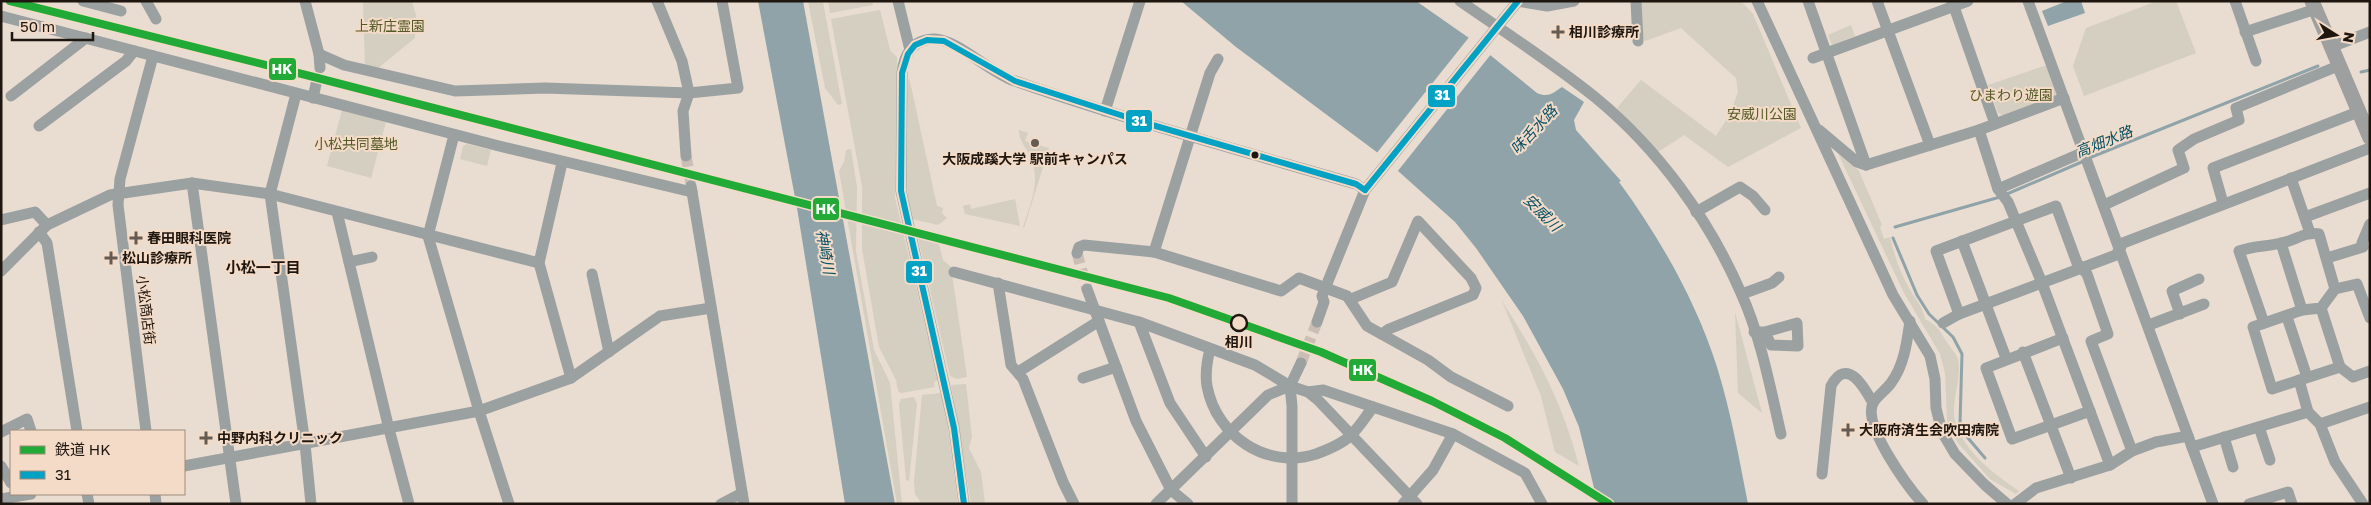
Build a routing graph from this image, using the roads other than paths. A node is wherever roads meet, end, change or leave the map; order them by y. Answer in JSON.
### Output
{"nodes":[{"id":1,"x":83,"y":1,"type":"edge"},
{"id":2,"x":146,"y":1,"type":"edge"},
{"id":3,"x":305,"y":1,"type":"edge"},
{"id":4,"x":657,"y":1,"type":"edge"},
{"id":5,"x":722,"y":1,"type":"edge"},
{"id":6,"x":898,"y":1,"type":"edge"},
{"id":7,"x":1140,"y":1,"type":"edge"},
{"id":8,"x":1460,"y":1,"type":"edge"},
{"id":9,"x":1518,"y":1,"type":"edge"},
{"id":10,"x":1574,"y":1,"type":"edge"},
{"id":11,"x":1636,"y":1,"type":"edge"},
{"id":12,"x":1757,"y":1,"type":"edge"},
{"id":13,"x":1808,"y":1,"type":"edge"},
{"id":14,"x":1877,"y":1,"type":"edge"},
{"id":15,"x":1968,"y":1,"type":"edge"},
{"id":16,"x":2028,"y":1,"type":"edge"},
{"id":17,"x":2235,"y":1,"type":"edge"},
{"id":18,"x":1953,"y":4,"type":"edge"},
{"id":19,"x":2314,"y":5,"type":"edge"},
{"id":20,"x":121,"y":11,"type":"dead end"},
{"id":21,"x":1,"y":16,"type":"edge"},
{"id":22,"x":156,"y":19,"type":"dead end"},
{"id":23,"x":1495,"y":29,"type":"junction"},
{"id":24,"x":1887,"y":29,"type":"junction"},
{"id":25,"x":2246,"y":32,"type":"junction"},
{"id":26,"x":2370,"y":32,"type":"edge"},
{"id":27,"x":86,"y":38,"type":"junction"},
{"id":28,"x":1638,"y":41,"type":"dead end"},
{"id":29,"x":2331,"y":47,"type":"junction"},
{"id":30,"x":910,"y":50,"type":"junction"},
{"id":31,"x":134,"y":51,"type":"junction"},
{"id":32,"x":1827,"y":53,"type":"junction"},
{"id":33,"x":319,"y":54,"type":"junction"},
{"id":34,"x":153,"y":56,"type":"junction"},
{"id":35,"x":1813,"y":58,"type":"dead end"},
{"id":36,"x":1218,"y":59,"type":"dead end"},
{"id":37,"x":2256,"y":61,"type":"dead end"},
{"id":38,"x":2338,"y":66,"type":"junction"},
{"id":39,"x":320,"y":68,"type":"dead end"},
{"id":40,"x":316,"y":84,"type":"dead end"},
{"id":41,"x":689,"y":93,"type":"junction"},
{"id":42,"x":296,"y":94,"type":"junction"},
{"id":43,"x":11,"y":96,"type":"dead end"},
{"id":44,"x":313,"y":98,"type":"junction"},
{"id":45,"x":2064,"y":98,"type":"junction"},
{"id":46,"x":1105,"y":111,"type":"junction"},
{"id":47,"x":2358,"y":112,"type":"junction"},
{"id":48,"x":1995,"y":124,"type":"junction"},
{"id":49,"x":39,"y":126,"type":"dead end"},
{"id":50,"x":1816,"y":128,"type":"junction"},
{"id":51,"x":1979,"y":130,"type":"junction"},
{"id":52,"x":454,"y":135,"type":"junction"},
{"id":53,"x":1189,"y":137,"type":"junction"},
{"id":54,"x":2370,"y":138,"type":"edge"},
{"id":55,"x":1930,"y":145,"type":"junction"},
{"id":56,"x":2370,"y":148,"type":"edge"},
{"id":57,"x":686,"y":156,"type":"tunnel mouth"},
{"id":58,"x":2086,"y":157,"type":"junction"},
{"id":59,"x":562,"y":162,"type":"junction"},
{"id":60,"x":1866,"y":165,"type":"junction"},
{"id":61,"x":2290,"y":178,"type":"junction"},
{"id":62,"x":192,"y":183,"type":"junction"},
{"id":63,"x":1365,"y":190,"type":"junction"},
{"id":64,"x":1998,"y":191,"type":"junction"},
{"id":65,"x":118,"y":193,"type":"junction"},
{"id":66,"x":2370,"y":193,"type":"edge"},
{"id":67,"x":270,"y":194,"type":"junction"},
{"id":68,"x":2223,"y":203,"type":"junction"},
{"id":69,"x":2104,"y":205,"type":"junction"},
{"id":70,"x":1765,"y":210,"type":"dead end"},
{"id":71,"x":337,"y":212,"type":"junction"},
{"id":72,"x":1696,"y":212,"type":"junction"},
{"id":73,"x":2305,"y":217,"type":"junction"},
{"id":74,"x":1,"y":220,"type":"edge"},
{"id":75,"x":2016,"y":220,"type":"junction"},
{"id":76,"x":2370,"y":224,"type":"edge"},
{"id":77,"x":43,"y":228,"type":"junction"},
{"id":78,"x":2310,"y":233,"type":"junction"},
{"id":79,"x":428,"y":236,"type":"junction"},
{"id":80,"x":1962,"y":241,"type":"junction"},
{"id":81,"x":2282,"y":243,"type":"junction"},
{"id":82,"x":2120,"y":249,"type":"junction"},
{"id":83,"x":1154,"y":252,"type":"junction"},
{"id":84,"x":1077,"y":253,"type":"dead end"},
{"id":85,"x":372,"y":257,"type":"dead end"},
{"id":86,"x":2327,"y":258,"type":"junction"},
{"id":87,"x":349,"y":262,"type":"junction"},
{"id":88,"x":539,"y":263,"type":"junction"},
{"id":89,"x":2082,"y":268,"type":"junction"},
{"id":90,"x":1,"y":271,"type":"edge"},
{"id":91,"x":954,"y":272,"type":"dead end"},
{"id":92,"x":592,"y":274,"type":"dead end"},
{"id":93,"x":1779,"y":277,"type":"dead end"},
{"id":94,"x":2199,"y":279,"type":"dead end"},
{"id":95,"x":998,"y":283,"type":"junction"},
{"id":96,"x":2042,"y":283,"type":"junction"},
{"id":97,"x":1325,"y":288,"type":"junction"},
{"id":98,"x":1087,"y":289,"type":"tunnel mouth"},
{"id":99,"x":2335,"y":289,"type":"junction"},
{"id":100,"x":1742,"y":294,"type":"junction"},
{"id":101,"x":1351,"y":299,"type":"junction"},
{"id":102,"x":1985,"y":304,"type":"junction"},
{"id":103,"x":2204,"y":304,"type":"dead end"},
{"id":104,"x":711,"y":308,"type":"junction"},
{"id":105,"x":2321,"y":308,"type":"junction"},
{"id":106,"x":1093,"y":309,"type":"junction"},
{"id":107,"x":2302,"y":310,"type":"junction"},
{"id":108,"x":1959,"y":314,"type":"junction"},
{"id":109,"x":2180,"y":314,"type":"junction"},
{"id":110,"x":2287,"y":317,"type":"junction"},
{"id":111,"x":2370,"y":318,"type":"edge"},
{"id":112,"x":1098,"y":321,"type":"junction"},
{"id":113,"x":1910,"y":321,"type":"junction"},
{"id":114,"x":1139,"y":322,"type":"junction"},
{"id":115,"x":1317,"y":322,"type":"tunnel mouth"},
{"id":116,"x":1943,"y":323,"type":"dead end"},
{"id":117,"x":2264,"y":323,"type":"junction"},
{"id":118,"x":2149,"y":325,"type":"junction"},
{"id":119,"x":1382,"y":334,"type":"junction"},
{"id":120,"x":2062,"y":338,"type":"junction"},
{"id":121,"x":1210,"y":349,"type":"junction"},
{"id":122,"x":609,"y":352,"type":"junction"},
{"id":123,"x":2023,"y":352,"type":"junction"},
{"id":124,"x":2006,"y":358,"type":"junction"},
{"id":125,"x":1301,"y":363,"type":"tunnel mouth"},
{"id":126,"x":1116,"y":367,"type":"junction"},
{"id":127,"x":2340,"y":367,"type":"junction"},
{"id":128,"x":2370,"y":371,"type":"edge"},
{"id":129,"x":1018,"y":372,"type":"junction"},
{"id":130,"x":571,"y":378,"type":"junction"},
{"id":131,"x":1083,"y":378,"type":"dead end"},
{"id":132,"x":2303,"y":379,"type":"junction"},
{"id":133,"x":1290,"y":386,"type":"junction"},
{"id":134,"x":1308,"y":392,"type":"junction"},
{"id":135,"x":1873,"y":403,"type":"junction"},
{"id":136,"x":1372,"y":406,"type":"junction"},
{"id":137,"x":1508,"y":406,"type":"dead end"},
{"id":138,"x":2370,"y":407,"type":"edge"},
{"id":139,"x":479,"y":411,"type":"junction"},
{"id":140,"x":2090,"y":411,"type":"junction"},
{"id":141,"x":2308,"y":412,"type":"junction"},
{"id":142,"x":2320,"y":424,"type":"junction"},
{"id":143,"x":2051,"y":425,"type":"junction"},
{"id":144,"x":2259,"y":427,"type":"junction"},
{"id":145,"x":389,"y":429,"type":"junction"},
{"id":146,"x":31,"y":430,"type":"edge"},
{"id":147,"x":77,"y":430,"type":"edge"},
{"id":148,"x":146,"y":430,"type":"edge"},
{"id":149,"x":1,"y":432,"type":"edge"},
{"id":150,"x":1230,"y":432,"type":"junction"},
{"id":151,"x":1453,"y":434,"type":"junction"},
{"id":152,"x":1781,"y":434,"type":"dead end"},
{"id":153,"x":1352,"y":435,"type":"junction"},
{"id":154,"x":2224,"y":437,"type":"junction"},
{"id":155,"x":2190,"y":442,"type":"junction"},
{"id":156,"x":305,"y":444,"type":"junction"},
{"id":157,"x":2132,"y":451,"type":"junction"},
{"id":158,"x":1206,"y":456,"type":"junction"},
{"id":159,"x":229,"y":458,"type":"junction"},
{"id":160,"x":1292,"y":458,"type":"junction"},
{"id":161,"x":2270,"y":460,"type":"dead end"},
{"id":162,"x":2110,"y":465,"type":"junction"},
{"id":163,"x":1,"y":466,"type":"edge"},
{"id":164,"x":185,"y":466,"type":"edge"},
{"id":165,"x":2233,"y":466,"type":"dead end"},
{"id":166,"x":1822,"y":474,"type":"dead end"},
{"id":167,"x":2071,"y":478,"type":"junction"},
{"id":168,"x":10,"y":481,"type":"edge"},
{"id":169,"x":1171,"y":490,"type":"junction"},
{"id":170,"x":22,"y":497,"type":"edge"},
{"id":171,"x":743,"y":498,"type":"edge"},
{"id":172,"x":1,"y":499,"type":"edge"},
{"id":173,"x":1410,"y":502,"type":"edge"},
{"id":174,"x":2253,"y":503,"type":"edge"},
{"id":175,"x":236,"y":504,"type":"edge"},
{"id":176,"x":311,"y":504,"type":"edge"},
{"id":177,"x":409,"y":504,"type":"edge"},
{"id":178,"x":509,"y":504,"type":"edge"},
{"id":179,"x":721,"y":504,"type":"edge"},
{"id":180,"x":964,"y":504,"type":"edge"},
{"id":181,"x":1074,"y":504,"type":"edge"},
{"id":182,"x":1156,"y":504,"type":"edge"},
{"id":183,"x":1188,"y":504,"type":"edge"},
{"id":184,"x":1292,"y":504,"type":"edge"},
{"id":185,"x":1542,"y":504,"type":"edge"},
{"id":186,"x":1923,"y":504,"type":"edge"},
{"id":187,"x":2006,"y":504,"type":"edge"},
{"id":188,"x":2015,"y":504,"type":"edge"},
{"id":189,"x":2213,"y":504,"type":"edge"},
{"id":190,"x":2292,"y":504,"type":"edge"},
{"id":191,"x":2363,"y":504,"type":"edge"}],
"edges":[{"from":1,"to":20,"type":"street"},
{"from":2,"to":22,"type":"street"},
{"from":3,"to":33,"type":"street"},
{"from":4,"to":41,"type":"street"},
{"from":5,"to":41,"type":"street"},
{"from":6,"to":30,"type":"street"},
{"from":7,"to":46,"type":"street"},
{"from":8,"to":23,"type":"street"},
{"from":9,"to":10,"type":"street"},
{"from":9,"to":23,"type":"street"},
{"from":11,"to":28,"type":"street"},
{"from":12,"to":50,"type":"street"},
{"from":13,"to":32,"type":"street"},
{"from":14,"to":24,"type":"street"},
{"from":15,"to":18,"type":"street"},
{"from":16,"to":45,"type":"street"},
{"from":17,"to":25,"type":"street"},
{"from":18,"to":24,"type":"street"},
{"from":18,"to":48,"type":"street"},
{"from":19,"to":25,"type":"street"},
{"from":19,"to":29,"type":"main road"},
{"from":21,"to":27,"type":"street"},
{"from":23,"to":63,"type":"street"},
{"from":23,"to":72,"type":"street"},
{"from":24,"to":32,"type":"street"},
{"from":24,"to":55,"type":"street"},
{"from":25,"to":37,"type":"street"},
{"from":26,"to":29,"type":"street"},
{"from":27,"to":31,"type":"street"},
{"from":27,"to":43,"type":"street"},
{"from":29,"to":38,"type":"main road"},
{"from":30,"to":46,"type":"street"},
{"from":30,"to":180,"type":"street"},
{"from":31,"to":34,"type":"street"},
{"from":31,"to":49,"type":"street"},
{"from":32,"to":35,"type":"street"},
{"from":32,"to":60,"type":"street"},
{"from":33,"to":39,"type":"street"},
{"from":33,"to":41,"type":"street"},
{"from":34,"to":42,"type":"street"},
{"from":34,"to":65,"type":"street","name":"小松商店街"},
{"from":36,"to":53,"type":"street"},
{"from":38,"to":47,"type":"main road"},
{"from":38,"to":69,"type":"street"},
{"from":40,"to":44,"type":"street"},
{"from":41,"to":57,"type":"street"},
{"from":42,"to":44,"type":"street"},
{"from":42,"to":67,"type":"street"},
{"from":44,"to":52,"type":"street"},
{"from":45,"to":48,"type":"street"},
{"from":45,"to":58,"type":"street"},
{"from":46,"to":53,"type":"street"},
{"from":47,"to":54,"type":"main road"},
{"from":47,"to":68,"type":"street"},
{"from":48,"to":51,"type":"street"},
{"from":50,"to":60,"type":"street"},
{"from":50,"to":113,"type":"street"},
{"from":51,"to":55,"type":"street"},
{"from":51,"to":64,"type":"street"},
{"from":52,"to":59,"type":"street"},
{"from":52,"to":79,"type":"street"},
{"from":53,"to":63,"type":"street"},
{"from":53,"to":83,"type":"street"},
{"from":55,"to":60,"type":"street"},
{"from":56,"to":61,"type":"street"},
{"from":58,"to":64,"type":"street"},
{"from":58,"to":69,"type":"street"},
{"from":59,"to":88,"type":"street"},
{"from":59,"to":104,"type":"street"},
{"from":61,"to":68,"type":"street"},
{"from":61,"to":73,"type":"street"},
{"from":62,"to":65,"type":"street"},
{"from":62,"to":67,"type":"street"},
{"from":62,"to":159,"type":"street"},
{"from":63,"to":97,"type":"street"},
{"from":64,"to":75,"type":"street"},
{"from":65,"to":77,"type":"street"},
{"from":65,"to":148,"type":"street","name":"小松商店街"},
{"from":66,"to":73,"type":"street"},
{"from":67,"to":71,"type":"street"},
{"from":67,"to":156,"type":"street"},
{"from":68,"to":82,"type":"street"},
{"from":69,"to":82,"type":"street"},
{"from":70,"to":72,"type":"street"},
{"from":71,"to":79,"type":"street"},
{"from":71,"to":87,"type":"street"},
{"from":72,"to":100,"type":"street"},
{"from":73,"to":78,"type":"street"},
{"from":74,"to":77,"type":"street"},
{"from":75,"to":80,"type":"street"},
{"from":75,"to":89,"type":"street"},
{"from":75,"to":96,"type":"street"},
{"from":76,"to":86,"type":"street"},
{"from":77,"to":90,"type":"street"},
{"from":77,"to":147,"type":"street"},
{"from":78,"to":81,"type":"street"},
{"from":78,"to":86,"type":"street"},
{"from":79,"to":88,"type":"street"},
{"from":79,"to":139,"type":"street"},
{"from":80,"to":102,"type":"street"},
{"from":80,"to":108,"type":"street"},
{"from":81,"to":107,"type":"street"},
{"from":81,"to":117,"type":"street"},
{"from":82,"to":89,"type":"street"},
{"from":82,"to":118,"type":"street"},
{"from":83,"to":84,"type":"street"},
{"from":83,"to":97,"type":"street"},
{"from":85,"to":87,"type":"street"},
{"from":86,"to":99,"type":"street"},
{"from":87,"to":145,"type":"street"},
{"from":88,"to":130,"type":"street"},
{"from":89,"to":96,"type":"street"},
{"from":89,"to":157,"type":"street"},
{"from":91,"to":95,"type":"street"},
{"from":92,"to":122,"type":"street"},
{"from":93,"to":100,"type":"street"},
{"from":94,"to":109,"type":"street"},
{"from":95,"to":106,"type":"street"},
{"from":95,"to":129,"type":"street"},
{"from":96,"to":102,"type":"street"},
{"from":96,"to":120,"type":"street"},
{"from":97,"to":101,"type":"street"},
{"from":97,"to":115,"type":"street"},
{"from":98,"to":106,"type":"street"},
{"from":99,"to":105,"type":"street"},
{"from":99,"to":111,"type":"street"},
{"from":100,"to":152,"type":"street"},
{"from":101,"to":119,"type":"street"},
{"from":101,"to":119,"type":"street"},
{"from":102,"to":108,"type":"street"},
{"from":102,"to":124,"type":"street"},
{"from":103,"to":109,"type":"street"},
{"from":104,"to":122,"type":"street"},
{"from":104,"to":171,"type":"street"},
{"from":105,"to":107,"type":"street"},
{"from":105,"to":127,"type":"street"},
{"from":106,"to":112,"type":"street"},
{"from":106,"to":114,"type":"street"},
{"from":107,"to":110,"type":"street"},
{"from":108,"to":116,"type":"street"},
{"from":109,"to":118,"type":"street"},
{"from":110,"to":117,"type":"street"},
{"from":110,"to":132,"type":"street"},
{"from":112,"to":126,"type":"street"},
{"from":112,"to":129,"type":"street"},
{"from":113,"to":135,"type":"street"},
{"from":113,"to":187,"type":"street"},
{"from":114,"to":121,"type":"street"},
{"from":114,"to":158,"type":"street"},
{"from":117,"to":132,"type":"street"},
{"from":118,"to":155,"type":"street"},
{"from":119,"to":137,"type":"street"},
{"from":120,"to":123,"type":"street"},
{"from":120,"to":140,"type":"street"},
{"from":121,"to":133,"type":"street"},
{"from":121,"to":150,"type":"street"},
{"from":122,"to":130,"type":"street"},
{"from":123,"to":124,"type":"street"},
{"from":123,"to":143,"type":"street"},
{"from":124,"to":143,"type":"street"},
{"from":125,"to":133,"type":"street"},
{"from":126,"to":131,"type":"street"},
{"from":126,"to":169,"type":"street"},
{"from":127,"to":128,"type":"street"},
{"from":127,"to":132,"type":"street"},
{"from":129,"to":181,"type":"street"},
{"from":130,"to":139,"type":"street"},
{"from":132,"to":141,"type":"street"},
{"from":133,"to":134,"type":"street"},
{"from":133,"to":150,"type":"street"},
{"from":133,"to":160,"type":"street"},
{"from":134,"to":136,"type":"street"},
{"from":134,"to":153,"type":"street"},
{"from":135,"to":166,"type":"street"},
{"from":135,"to":186,"type":"street"},
{"from":136,"to":151,"type":"street"},
{"from":136,"to":153,"type":"street"},
{"from":138,"to":142,"type":"street"},
{"from":139,"to":145,"type":"street"},
{"from":139,"to":178,"type":"street"},
{"from":140,"to":143,"type":"street"},
{"from":140,"to":162,"type":"street"},
{"from":141,"to":142,"type":"street"},
{"from":141,"to":144,"type":"street"},
{"from":142,"to":191,"type":"street"},
{"from":143,"to":167,"type":"street"},
{"from":144,"to":154,"type":"street"},
{"from":144,"to":161,"type":"street"},
{"from":145,"to":156,"type":"street"},
{"from":145,"to":177,"type":"street"},
{"from":146,"to":149,"type":"street"},
{"from":150,"to":158,"type":"street"},
{"from":150,"to":160,"type":"street"},
{"from":151,"to":173,"type":"street"},
{"from":151,"to":185,"type":"street"},
{"from":153,"to":160,"type":"street"},
{"from":153,"to":173,"type":"street"},
{"from":154,"to":155,"type":"street"},
{"from":154,"to":165,"type":"street"},
{"from":155,"to":157,"type":"street"},
{"from":155,"to":189,"type":"street"},
{"from":156,"to":159,"type":"street"},
{"from":156,"to":176,"type":"street"},
{"from":157,"to":162,"type":"street"},
{"from":158,"to":169,"type":"street"},
{"from":159,"to":164,"type":"street"},
{"from":159,"to":175,"type":"street"},
{"from":160,"to":184,"type":"street"},
{"from":162,"to":167,"type":"street"},
{"from":163,"to":168,"type":"street"},
{"from":167,"to":188,"type":"street"},
{"from":169,"to":182,"type":"street"},
{"from":169,"to":183,"type":"street"},
{"from":170,"to":172,"type":"street"},
{"from":171,"to":179,"type":"street"},
{"from":174,"to":190,"type":"street"}]}
